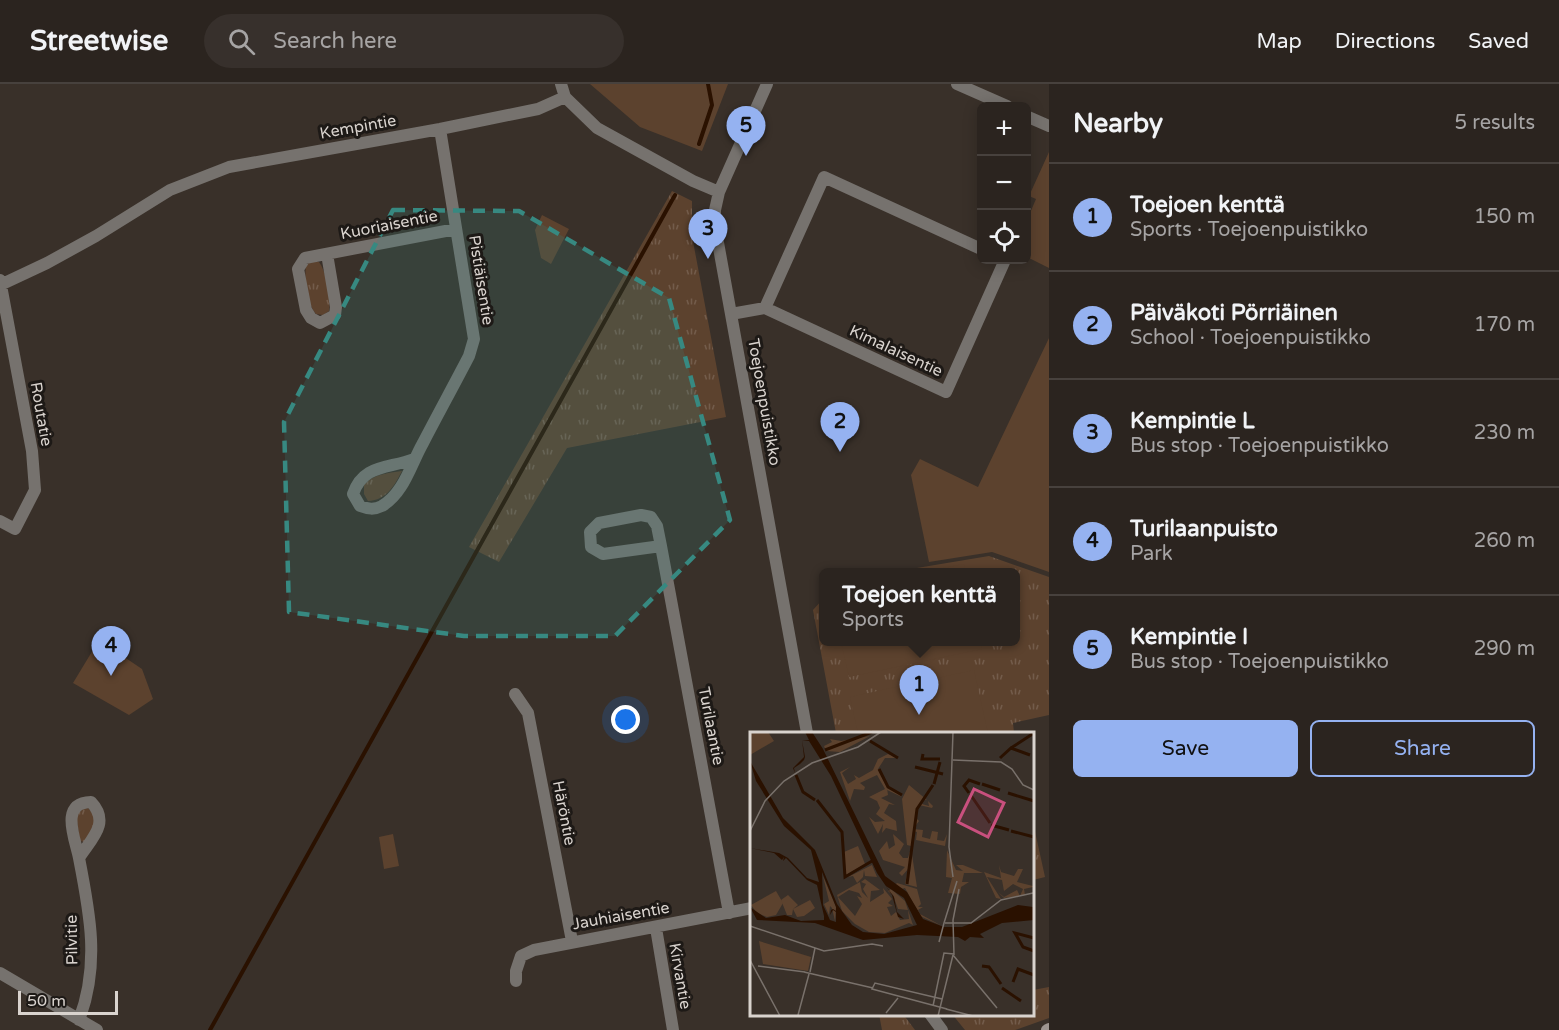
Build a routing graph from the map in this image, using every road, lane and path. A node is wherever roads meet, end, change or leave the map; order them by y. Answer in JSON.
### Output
{"nodes":[{"id":1,"x":561,"y":84,"type":"edge"},
{"id":2,"x":767,"y":84,"type":"edge"},
{"id":3,"x":957,"y":84,"type":"edge"},
{"id":4,"x":565,"y":97,"type":"junction"},
{"id":5,"x":998,"y":102,"type":"edge"},
{"id":6,"x":1031,"y":118,"type":"edge"},
{"id":7,"x":1049,"y":126,"type":"edge"},
{"id":8,"x":440,"y":129,"type":"junction"},
{"id":9,"x":719,"y":192,"type":"junction"},
{"id":10,"x":456,"y":229,"type":"junction"},
{"id":11,"x":977,"y":247,"type":"edge"},
{"id":12,"x":327,"y":254,"type":"junction"},
{"id":13,"x":1003,"y":264,"type":"edge"},
{"id":14,"x":0,"y":280,"type":"edge"},
{"id":15,"x":0,"y":285,"type":"edge"},
{"id":16,"x":765,"y":308,"type":"junction"},
{"id":17,"x":731,"y":314,"type":"junction"},
{"id":18,"x":414,"y":459,"type":"junction"},
{"id":19,"x":0,"y":521,"type":"edge"},
{"id":20,"x":661,"y":546,"type":"junction"},
{"id":21,"x":515,"y":694,"type":"dead end"},
{"id":22,"x":807,"y":732,"type":"edge"},
{"id":23,"x":79,"y":858,"type":"dead end"},
{"id":24,"x":750,"y":908,"type":"edge"},
{"id":25,"x":729,"y":913,"type":"junction"},
{"id":26,"x":656,"y":928,"type":"junction"},
{"id":27,"x":572,"y":941,"type":"junction"},
{"id":28,"x":0,"y":973,"type":"edge"},
{"id":29,"x":516,"y":981,"type":"dead end"},
{"id":30,"x":931,"y":1015,"type":"edge"},
{"id":31,"x":79,"y":1020,"type":"junction"},
{"id":32,"x":95,"y":1030,"type":"edge"},
{"id":33,"x":673,"y":1030,"type":"edge"},
{"id":34,"x":942,"y":1030,"type":"edge"}],
"edges":[{"from":1,"to":4,"type":"street"},
{"from":2,"to":9,"type":"street","name":"Toejoenpuistikko"},
{"from":3,"to":5,"type":"street"},
{"from":4,"to":8,"type":"street","name":"Kempintie"},
{"from":4,"to":9,"type":"street"},
{"from":6,"to":7,"type":"street"},
{"from":8,"to":10,"type":"street","name":"Pistiäisentie"},
{"from":8,"to":15,"type":"street","name":"Kempintie"},
{"from":9,"to":17,"type":"street","name":"Toejoenpuistikko"},
{"from":10,"to":12,"type":"street","name":"Kuoriaisentie"},
{"from":10,"to":18,"type":"street","name":"Pistiäisentie"},
{"from":11,"to":16,"type":"street"},
{"from":12,"to":12,"type":"street","name":"Kuoriaisentie"},
{"from":13,"to":16,"type":"street","name":"Kimalaisentie"},
{"from":14,"to":15,"type":"street"},
{"from":15,"to":19,"type":"street","name":"Routatie"},
{"from":16,"to":17,"type":"street"},
{"from":17,"to":22,"type":"street","name":"Toejoenpuistikko"},
{"from":18,"to":18,"type":"street","name":"Pistiäisentie"},
{"from":20,"to":20,"type":"street","name":"Turilaantie"},
{"from":20,"to":25,"type":"street","name":"Turilaantie"},
{"from":21,"to":27,"type":"street","name":"Häröntie"},
{"from":23,"to":31,"type":"street","name":"Pilvitie"},
{"from":24,"to":25,"type":"street","name":"Jauhiaisentie"},
{"from":25,"to":26,"type":"street","name":"Jauhiaisentie"},
{"from":26,"to":27,"type":"street","name":"Jauhiaisentie"},
{"from":26,"to":33,"type":"street","name":"Kirvantie"},
{"from":27,"to":29,"type":"street","name":"Jauhiaisentie"},
{"from":28,"to":31,"type":"street"},
{"from":30,"to":34,"type":"street"},
{"from":31,"to":32,"type":"street"}]}
